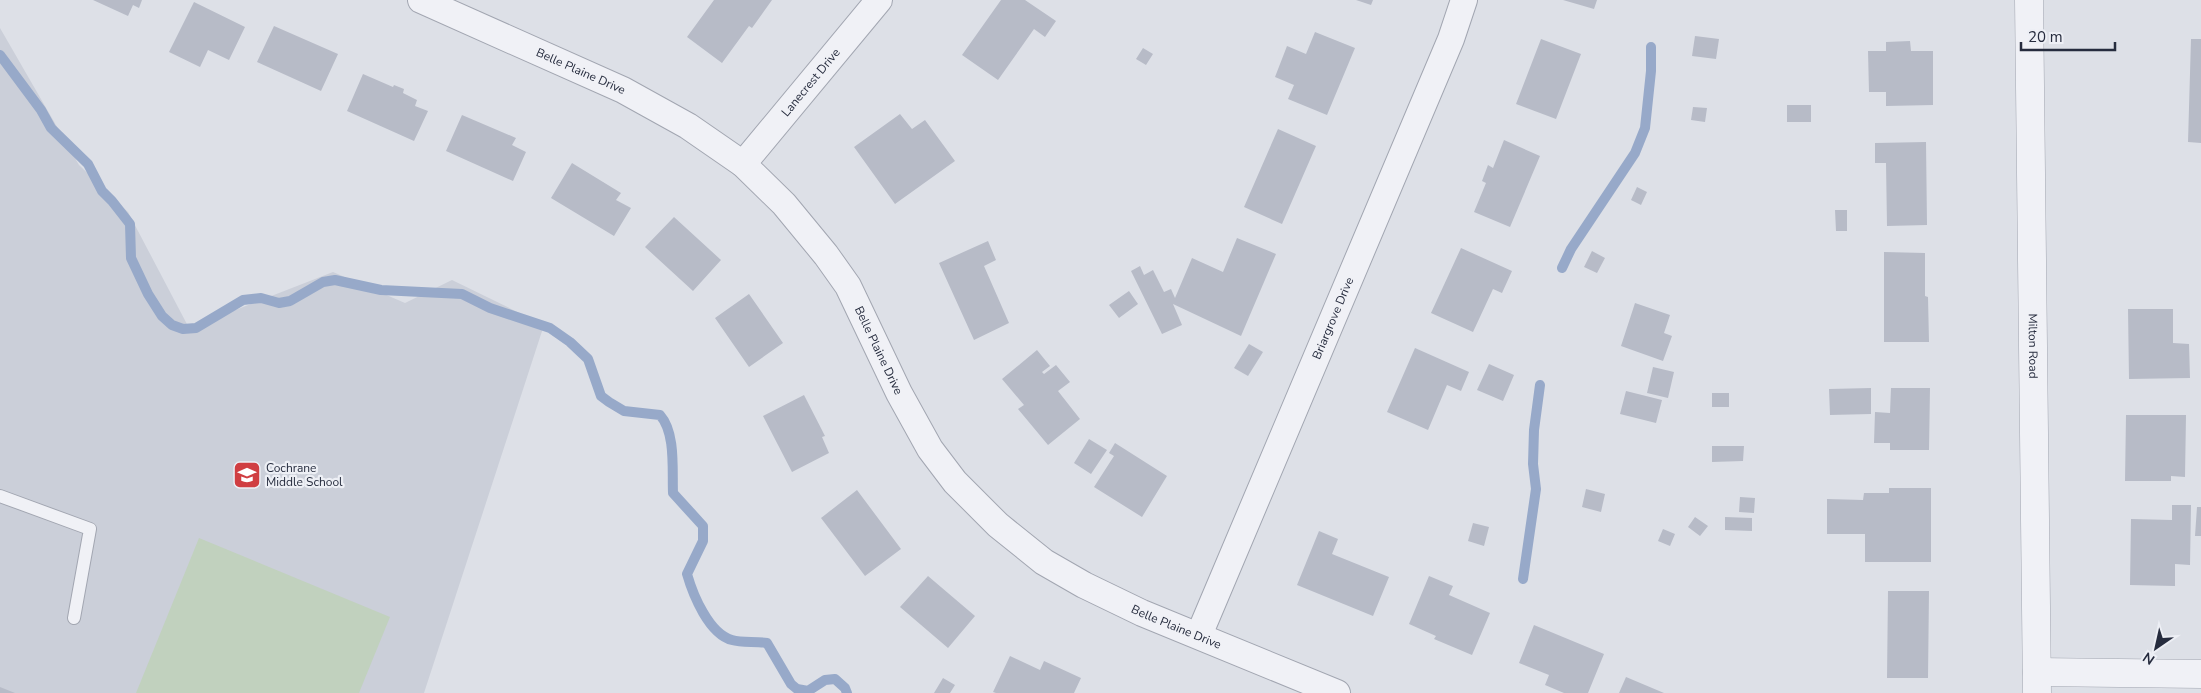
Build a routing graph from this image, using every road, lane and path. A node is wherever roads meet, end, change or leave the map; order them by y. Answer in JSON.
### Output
{"nodes":[{"id":1,"x":422,"y":0,"type":"edge"},
{"id":2,"x":879,"y":0,"type":"edge"},
{"id":3,"x":1464,"y":0,"type":"edge"},
{"id":4,"x":2029,"y":0,"type":"edge"},
{"id":5,"x":743,"y":164,"type":"junction"},
{"id":6,"x":0,"y":496,"type":"edge"},
{"id":7,"x":74,"y":618,"type":"dead end"},
{"id":8,"x":1199,"y":635,"type":"junction"},
{"id":9,"x":2201,"y":674,"type":"edge"},
{"id":10,"x":2037,"y":683,"type":"edge"},
{"id":11,"x":1337,"y":693,"type":"edge"}],
"edges":[{"from":1,"to":5,"type":"street","name":"Belle Plaine Drive"},
{"from":2,"to":5,"type":"street","name":"Lanecrest Drive"},
{"from":3,"to":8,"type":"street","name":"Briargrove Drive"},
{"from":4,"to":10,"type":"street","name":"Milton Road"},
{"from":5,"to":8,"type":"street","name":"Belle Plaine Drive"},
{"from":6,"to":7,"type":"lane"},
{"from":8,"to":11,"type":"street","name":"Belle Plaine Drive"},
{"from":9,"to":10,"type":"street"}]}
